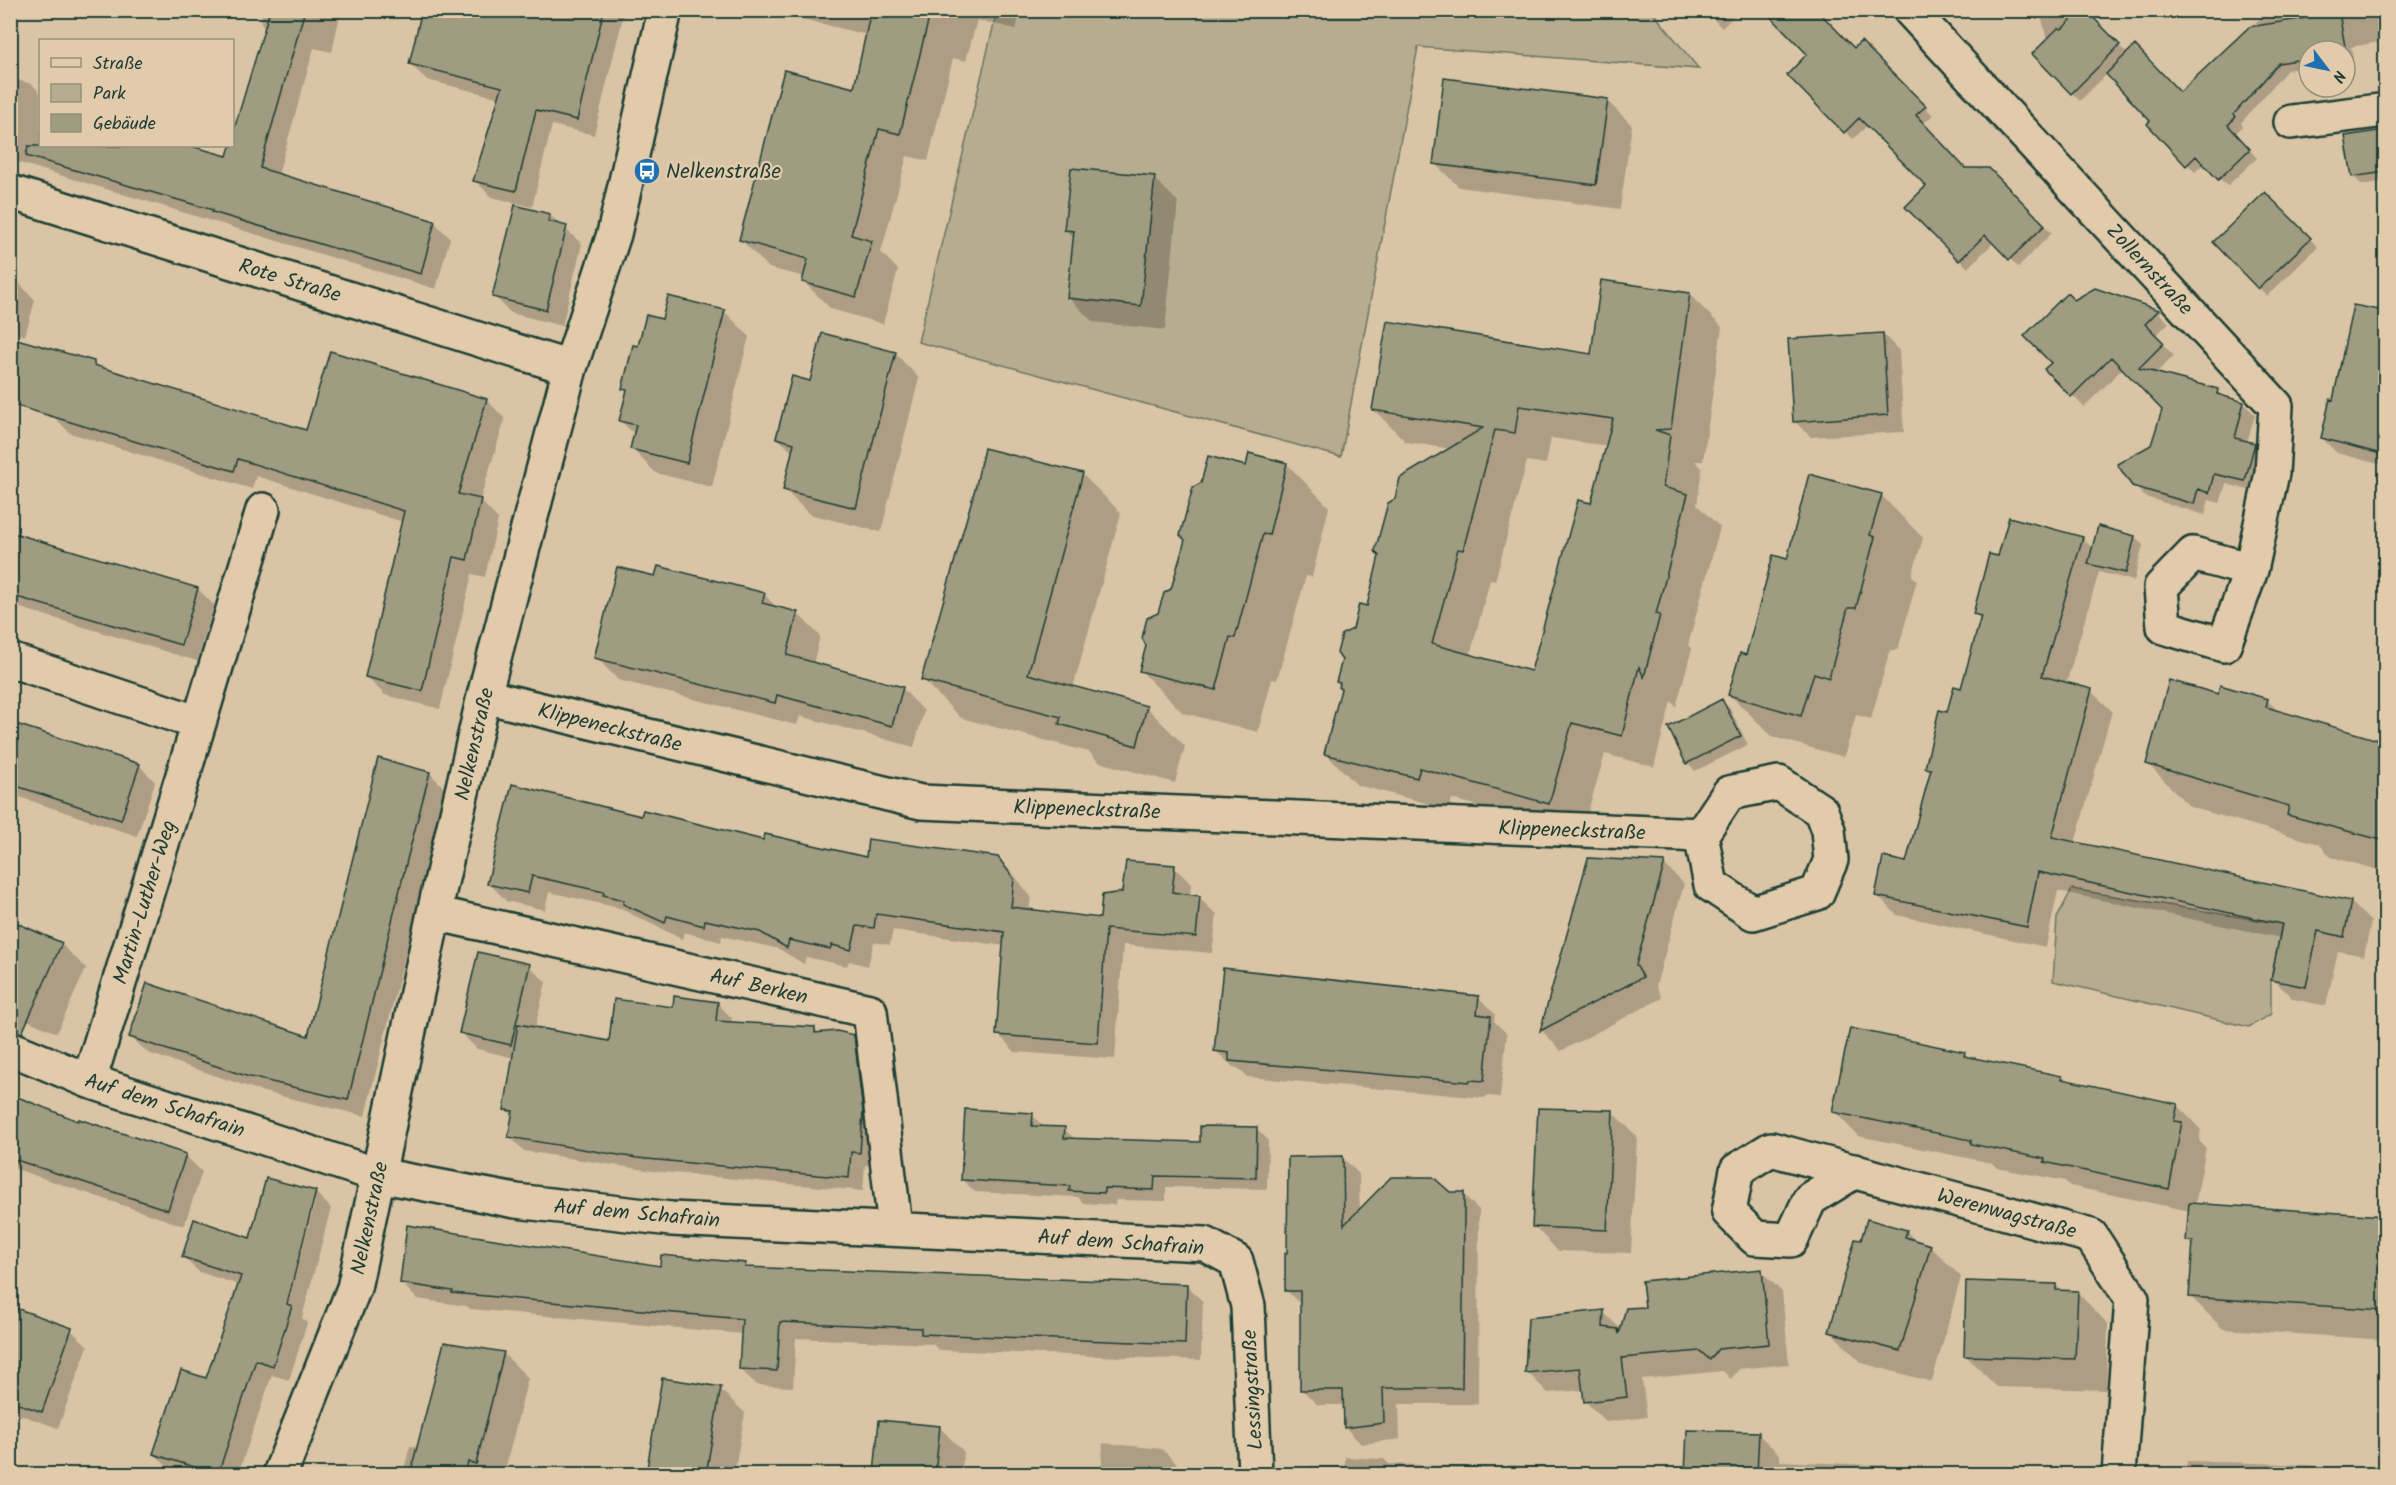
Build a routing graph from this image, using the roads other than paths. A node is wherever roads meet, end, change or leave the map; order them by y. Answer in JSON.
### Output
{"nodes":[{"id":1,"x":665,"y":10,"type":"edge"},
{"id":2,"x":1910,"y":10,"type":"edge"},
{"id":3,"x":2385,"y":110,"type":"edge"},
{"id":4,"x":2291,"y":122,"type":"dead end"},
{"id":5,"x":10,"y":192,"type":"edge"},
{"id":6,"x":570,"y":368,"type":"junction"},
{"id":7,"x":263,"y":510,"type":"dead end"},
{"id":8,"x":2251,"y":570,"type":"dead end"},
{"id":9,"x":10,"y":660,"type":"edge"},
{"id":10,"x":484,"y":696,"type":"junction"},
{"id":11,"x":200,"y":723,"type":"junction"},
{"id":12,"x":1701,"y":835,"type":"dead end"},
{"id":13,"x":434,"y":913,"type":"junction"},
{"id":14,"x":10,"y":1048,"type":"edge"},
{"id":15,"x":89,"y":1081,"type":"junction"},
{"id":16,"x":1855,"y":1172,"type":"dead end"},
{"id":17,"x":378,"y":1175,"type":"junction"},
{"id":18,"x":895,"y":1228,"type":"junction"},
{"id":19,"x":1248,"y":1306,"type":"joint"},
{"id":20,"x":280,"y":1474,"type":"edge"},
{"id":21,"x":1255,"y":1474,"type":"edge"},
{"id":22,"x":2118,"y":1474,"type":"edge"}],
"edges":[{"from":1,"to":6,"type":"street","name":"Nelkenstraße"},
{"from":2,"to":8,"type":"street","name":"Zollernstraße"},
{"from":3,"to":4,"type":"street"},
{"from":5,"to":6,"type":"street","name":"Rote Straße"},
{"from":6,"to":10,"type":"street","name":"Nelkenstraße"},
{"from":7,"to":11,"type":"street","name":"Martin-Luther-Weg"},
{"from":9,"to":11,"type":"street"},
{"from":10,"to":12,"type":"street","name":"Klippeneckstraße"},
{"from":10,"to":13,"type":"street","name":"Nelkenstraße"},
{"from":11,"to":15,"type":"street","name":"Martin-Luther-Weg"},
{"from":13,"to":17,"type":"street","name":"Nelkenstraße"},
{"from":13,"to":18,"type":"street","name":"Auf Berken"},
{"from":14,"to":15,"type":"street","name":"Auf dem Schafrain"},
{"from":15,"to":17,"type":"street","name":"Auf dem Schafrain"},
{"from":16,"to":22,"type":"street","name":"Werenwagstraße"},
{"from":17,"to":18,"type":"street","name":"Auf dem Schafrain"},
{"from":17,"to":20,"type":"street","name":"Nelkenstraße"},
{"from":18,"to":19,"type":"street","name":"Auf dem Schafrain"},
{"from":19,"to":21,"type":"street","name":"Lessingstraße"}]}
